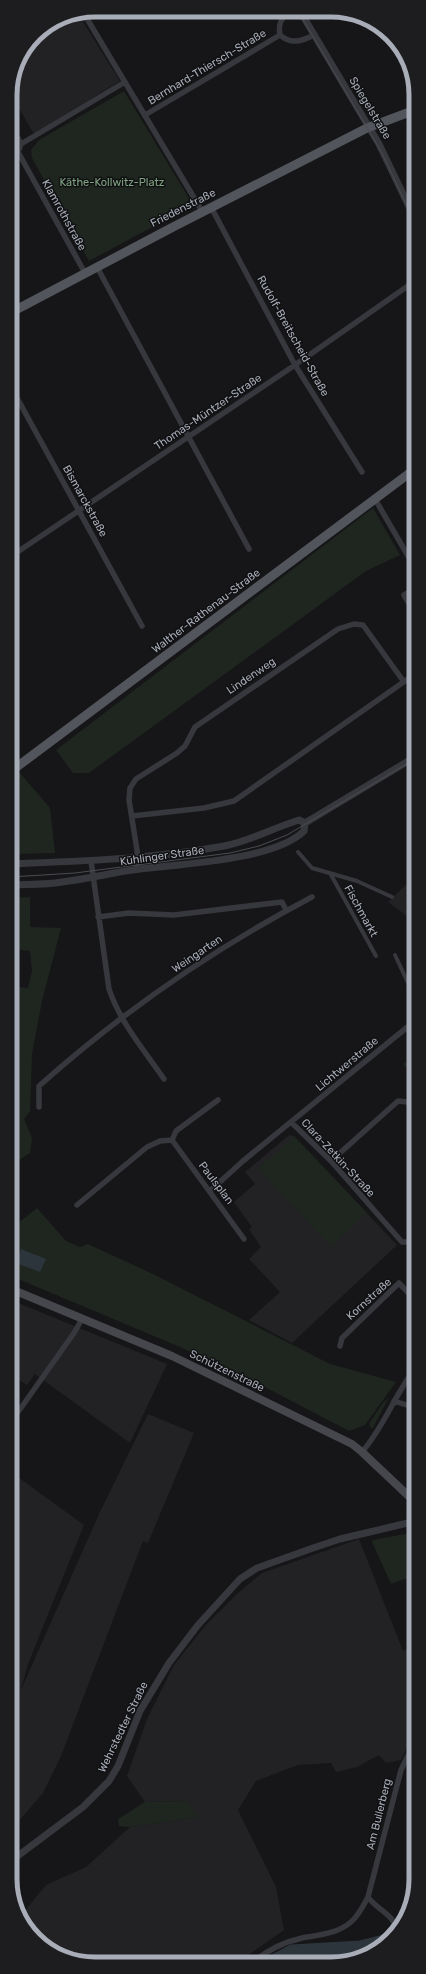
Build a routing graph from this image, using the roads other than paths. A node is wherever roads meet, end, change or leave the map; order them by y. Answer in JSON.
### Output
{"nodes":[{"id":1,"x":282,"y":17,"type":"edge"},
{"id":2,"x":304,"y":17,"type":"edge"},
{"id":3,"x":87,"y":18,"type":"edge"},
{"id":4,"x":280,"y":35,"type":"junction"},
{"id":5,"x":314,"y":35,"type":"junction"},
{"id":6,"x":125,"y":82,"type":"junction"},
{"id":7,"x":409,"y":112,"type":"edge"},
{"id":8,"x":145,"y":116,"type":"junction"},
{"id":9,"x":369,"y":127,"type":"junction"},
{"id":10,"x":17,"y":136,"type":"edge"},
{"id":11,"x":21,"y":144,"type":"junction"},
{"id":12,"x":18,"y":152,"type":"joint"},
{"id":13,"x":409,"y":206,"type":"edge"},
{"id":14,"x":206,"y":209,"type":"junction"},
{"id":15,"x":97,"y":267,"type":"junction"},
{"id":16,"x":85,"y":273,"type":"junction"},
{"id":17,"x":409,"y":285,"type":"edge"},
{"id":18,"x":17,"y":309,"type":"edge"},
{"id":19,"x":295,"y":365,"type":"junction"},
{"id":20,"x":17,"y":398,"type":"edge"},
{"id":21,"x":188,"y":437,"type":"junction"},
{"id":22,"x":362,"y":472,"type":"dead end"},
{"id":23,"x":409,"y":474,"type":"edge"},
{"id":24,"x":375,"y":499,"type":"junction"},
{"id":25,"x":79,"y":510,"type":"junction"},
{"id":26,"x":249,"y":549,"type":"dead end"},
{"id":27,"x":17,"y":552,"type":"edge"},
{"id":28,"x":409,"y":558,"type":"edge"},
{"id":29,"x":409,"y":592,"type":"edge"},
{"id":30,"x":409,"y":603,"type":"edge"},
{"id":31,"x":142,"y":626,"type":"dead end"},
{"id":32,"x":409,"y":679,"type":"edge"},
{"id":33,"x":404,"y":682,"type":"junction"},
{"id":34,"x":409,"y":762,"type":"edge"},
{"id":35,"x":17,"y":764,"type":"edge"},
{"id":36,"x":132,"y":816,"type":"junction"},
{"id":37,"x":305,"y":823,"type":"junction"},
{"id":38,"x":298,"y":852,"type":"dead end"},
{"id":39,"x":137,"y":858,"type":"junction"},
{"id":40,"x":91,"y":861,"type":"junction"},
{"id":41,"x":17,"y":864,"type":"edge"},
{"id":42,"x":138,"y":869,"type":"junction"},
{"id":43,"x":330,"y":873,"type":"junction"},
{"id":44,"x":92,"y":877,"type":"junction"},
{"id":45,"x":17,"y":885,"type":"edge"},
{"id":46,"x":312,"y":897,"type":"dead end"},
{"id":47,"x":392,"y":897,"type":"dead end"},
{"id":48,"x":286,"y":910,"type":"junction"},
{"id":49,"x":98,"y":917,"type":"junction"},
{"id":50,"x":395,"y":955,"type":"dead end"},
{"id":51,"x":376,"y":956,"type":"dead end"},
{"id":52,"x":409,"y":985,"type":"edge"},
{"id":53,"x":122,"y":1019,"type":"junction"},
{"id":54,"x":409,"y":1026,"type":"edge"},
{"id":55,"x":164,"y":1079,"type":"dead end"},
{"id":56,"x":218,"y":1100,"type":"dead end"},
{"id":57,"x":409,"y":1104,"type":"edge"},
{"id":58,"x":39,"y":1108,"type":"dead end"},
{"id":59,"x":292,"y":1123,"type":"junction"},
{"id":60,"x":172,"y":1140,"type":"junction"},
{"id":61,"x":331,"y":1161,"type":"junction"},
{"id":62,"x":210,"y":1191,"type":"junction"},
{"id":63,"x":77,"y":1205,"type":"dead end"},
{"id":64,"x":244,"y":1239,"type":"dead end"},
{"id":65,"x":409,"y":1241,"type":"edge"},
{"id":66,"x":17,"y":1293,"type":"edge"},
{"id":67,"x":409,"y":1294,"type":"edge"},
{"id":68,"x":82,"y":1319,"type":"junction"},
{"id":69,"x":340,"y":1346,"type":"dead end"},
{"id":70,"x":409,"y":1378,"type":"edge"},
{"id":71,"x":394,"y":1401,"type":"junction"},
{"id":72,"x":409,"y":1406,"type":"edge"},
{"id":73,"x":17,"y":1414,"type":"edge"},
{"id":74,"x":362,"y":1452,"type":"junction"},
{"id":75,"x":409,"y":1496,"type":"edge"},
{"id":76,"x":409,"y":1523,"type":"edge"},
{"id":77,"x":409,"y":1753,"type":"edge"},
{"id":78,"x":17,"y":1856,"type":"edge"},
{"id":79,"x":368,"y":1897,"type":"junction"},
{"id":80,"x":395,"y":1924,"type":"edge"},
{"id":81,"x":261,"y":1957,"type":"edge"}],
"edges":[{"from":1,"to":4,"type":"street","name":"Bernhard-Thiersch-Straße"},
{"from":2,"to":5,"type":"street","name":"Spiegelstraße"},
{"from":3,"to":6,"type":"street","name":"Rudolf-Breitscheid-Straße"},
{"from":4,"to":5,"type":"street","name":"Bernhard-Thiersch-Straße"},
{"from":4,"to":8,"type":"street","name":"Bernhard-Thiersch-Straße"},
{"from":5,"to":9,"type":"street","name":"Spiegelstraße"},
{"from":6,"to":8,"type":"street","name":"Rudolf-Breitscheid-Straße"},
{"from":6,"to":11,"type":"street"},
{"from":7,"to":9,"type":"main road","name":"Friedenstraße"},
{"from":8,"to":14,"type":"street","name":"Rudolf-Breitscheid-Straße"},
{"from":9,"to":13,"type":"street","name":"Spiegelstraße"},
{"from":9,"to":14,"type":"main road","name":"Friedenstraße"},
{"from":10,"to":11,"type":"street"},
{"from":11,"to":12,"type":"street"},
{"from":12,"to":16,"type":"street","name":"Klamrothstraße"},
{"from":14,"to":15,"type":"main road","name":"Friedenstraße"},
{"from":14,"to":19,"type":"street","name":"Rudolf-Breitscheid-Straße"},
{"from":15,"to":16,"type":"main road","name":"Friedenstraße"},
{"from":15,"to":21,"type":"street"},
{"from":16,"to":18,"type":"main road","name":"Friedenstraße"},
{"from":17,"to":19,"type":"street","name":"Thomas-Müntzer-Straße"},
{"from":19,"to":21,"type":"street","name":"Thomas-Müntzer-Straße"},
{"from":19,"to":22,"type":"street","name":"Rudolf-Breitscheid-Straße"},
{"from":20,"to":25,"type":"street","name":"Bismarckstraße"},
{"from":21,"to":25,"type":"street","name":"Thomas-Müntzer-Straße"},
{"from":21,"to":26,"type":"street"},
{"from":23,"to":24,"type":"main road","name":"Walther-Rathenau-Straße"},
{"from":24,"to":28,"type":"street"},
{"from":24,"to":35,"type":"main road","name":"Walther-Rathenau-Straße"},
{"from":25,"to":27,"type":"street","name":"Thomas-Müntzer-Straße"},
{"from":25,"to":31,"type":"street","name":"Bismarckstraße"},
{"from":29,"to":30,"type":"street"},
{"from":32,"to":33,"type":"street"},
{"from":33,"to":36,"type":"street"},
{"from":33,"to":36,"type":"street","name":"Lindenweg"},
{"from":34,"to":37,"type":"street","name":"Kühlinger Straße"},
{"from":36,"to":39,"type":"street","name":"Lindenweg"},
{"from":37,"to":39,"type":"street","name":"Kühlinger Straße"},
{"from":37,"to":42,"type":"street","name":"Kühlinger Straße"},
{"from":38,"to":43,"type":"street"},
{"from":39,"to":40,"type":"street","name":"Kühlinger Straße"},
{"from":39,"to":42,"type":"street","name":"Lindenweg"},
{"from":40,"to":41,"type":"street","name":"Kühlinger Straße"},
{"from":40,"to":44,"type":"street"},
{"from":42,"to":44,"type":"street","name":"Kühlinger Straße"},
{"from":43,"to":47,"type":"street"},
{"from":43,"to":51,"type":"street","name":"Fischmarkt"},
{"from":44,"to":45,"type":"street","name":"Kühlinger Straße"},
{"from":44,"to":49,"type":"street"},
{"from":46,"to":48,"type":"street","name":"Weingarten"},
{"from":48,"to":49,"type":"street"},
{"from":48,"to":53,"type":"street","name":"Weingarten"},
{"from":49,"to":53,"type":"street"},
{"from":50,"to":52,"type":"street"},
{"from":53,"to":55,"type":"street"},
{"from":53,"to":58,"type":"street","name":"Weingarten"},
{"from":54,"to":59,"type":"street","name":"Lichtwerstraße"},
{"from":56,"to":60,"type":"street"},
{"from":57,"to":61,"type":"street"},
{"from":59,"to":61,"type":"street","name":"Clara-Zetkin-Straße"},
{"from":59,"to":62,"type":"street","name":"Clara-Zetkin-Straße"},
{"from":60,"to":62,"type":"street","name":"Paulsplan"},
{"from":60,"to":63,"type":"street"},
{"from":61,"to":65,"type":"street","name":"Clara-Zetkin-Straße"},
{"from":62,"to":64,"type":"street","name":"Paulsplan"},
{"from":66,"to":68,"type":"main road","name":"Schützenstraße"},
{"from":67,"to":69,"type":"street","name":"Kornstraße"},
{"from":68,"to":73,"type":"street"},
{"from":68,"to":74,"type":"main road","name":"Schützenstraße"},
{"from":70,"to":71,"type":"street"},
{"from":71,"to":72,"type":"street"},
{"from":71,"to":74,"type":"street"},
{"from":74,"to":75,"type":"main road","name":"Schützenstraße"},
{"from":76,"to":78,"type":"street","name":"Wehrstedter Straße"},
{"from":77,"to":79,"type":"street","name":"Am Bullerberg"},
{"from":79,"to":80,"type":"street"},
{"from":79,"to":81,"type":"street","name":"Am Bullerberg"}]}
